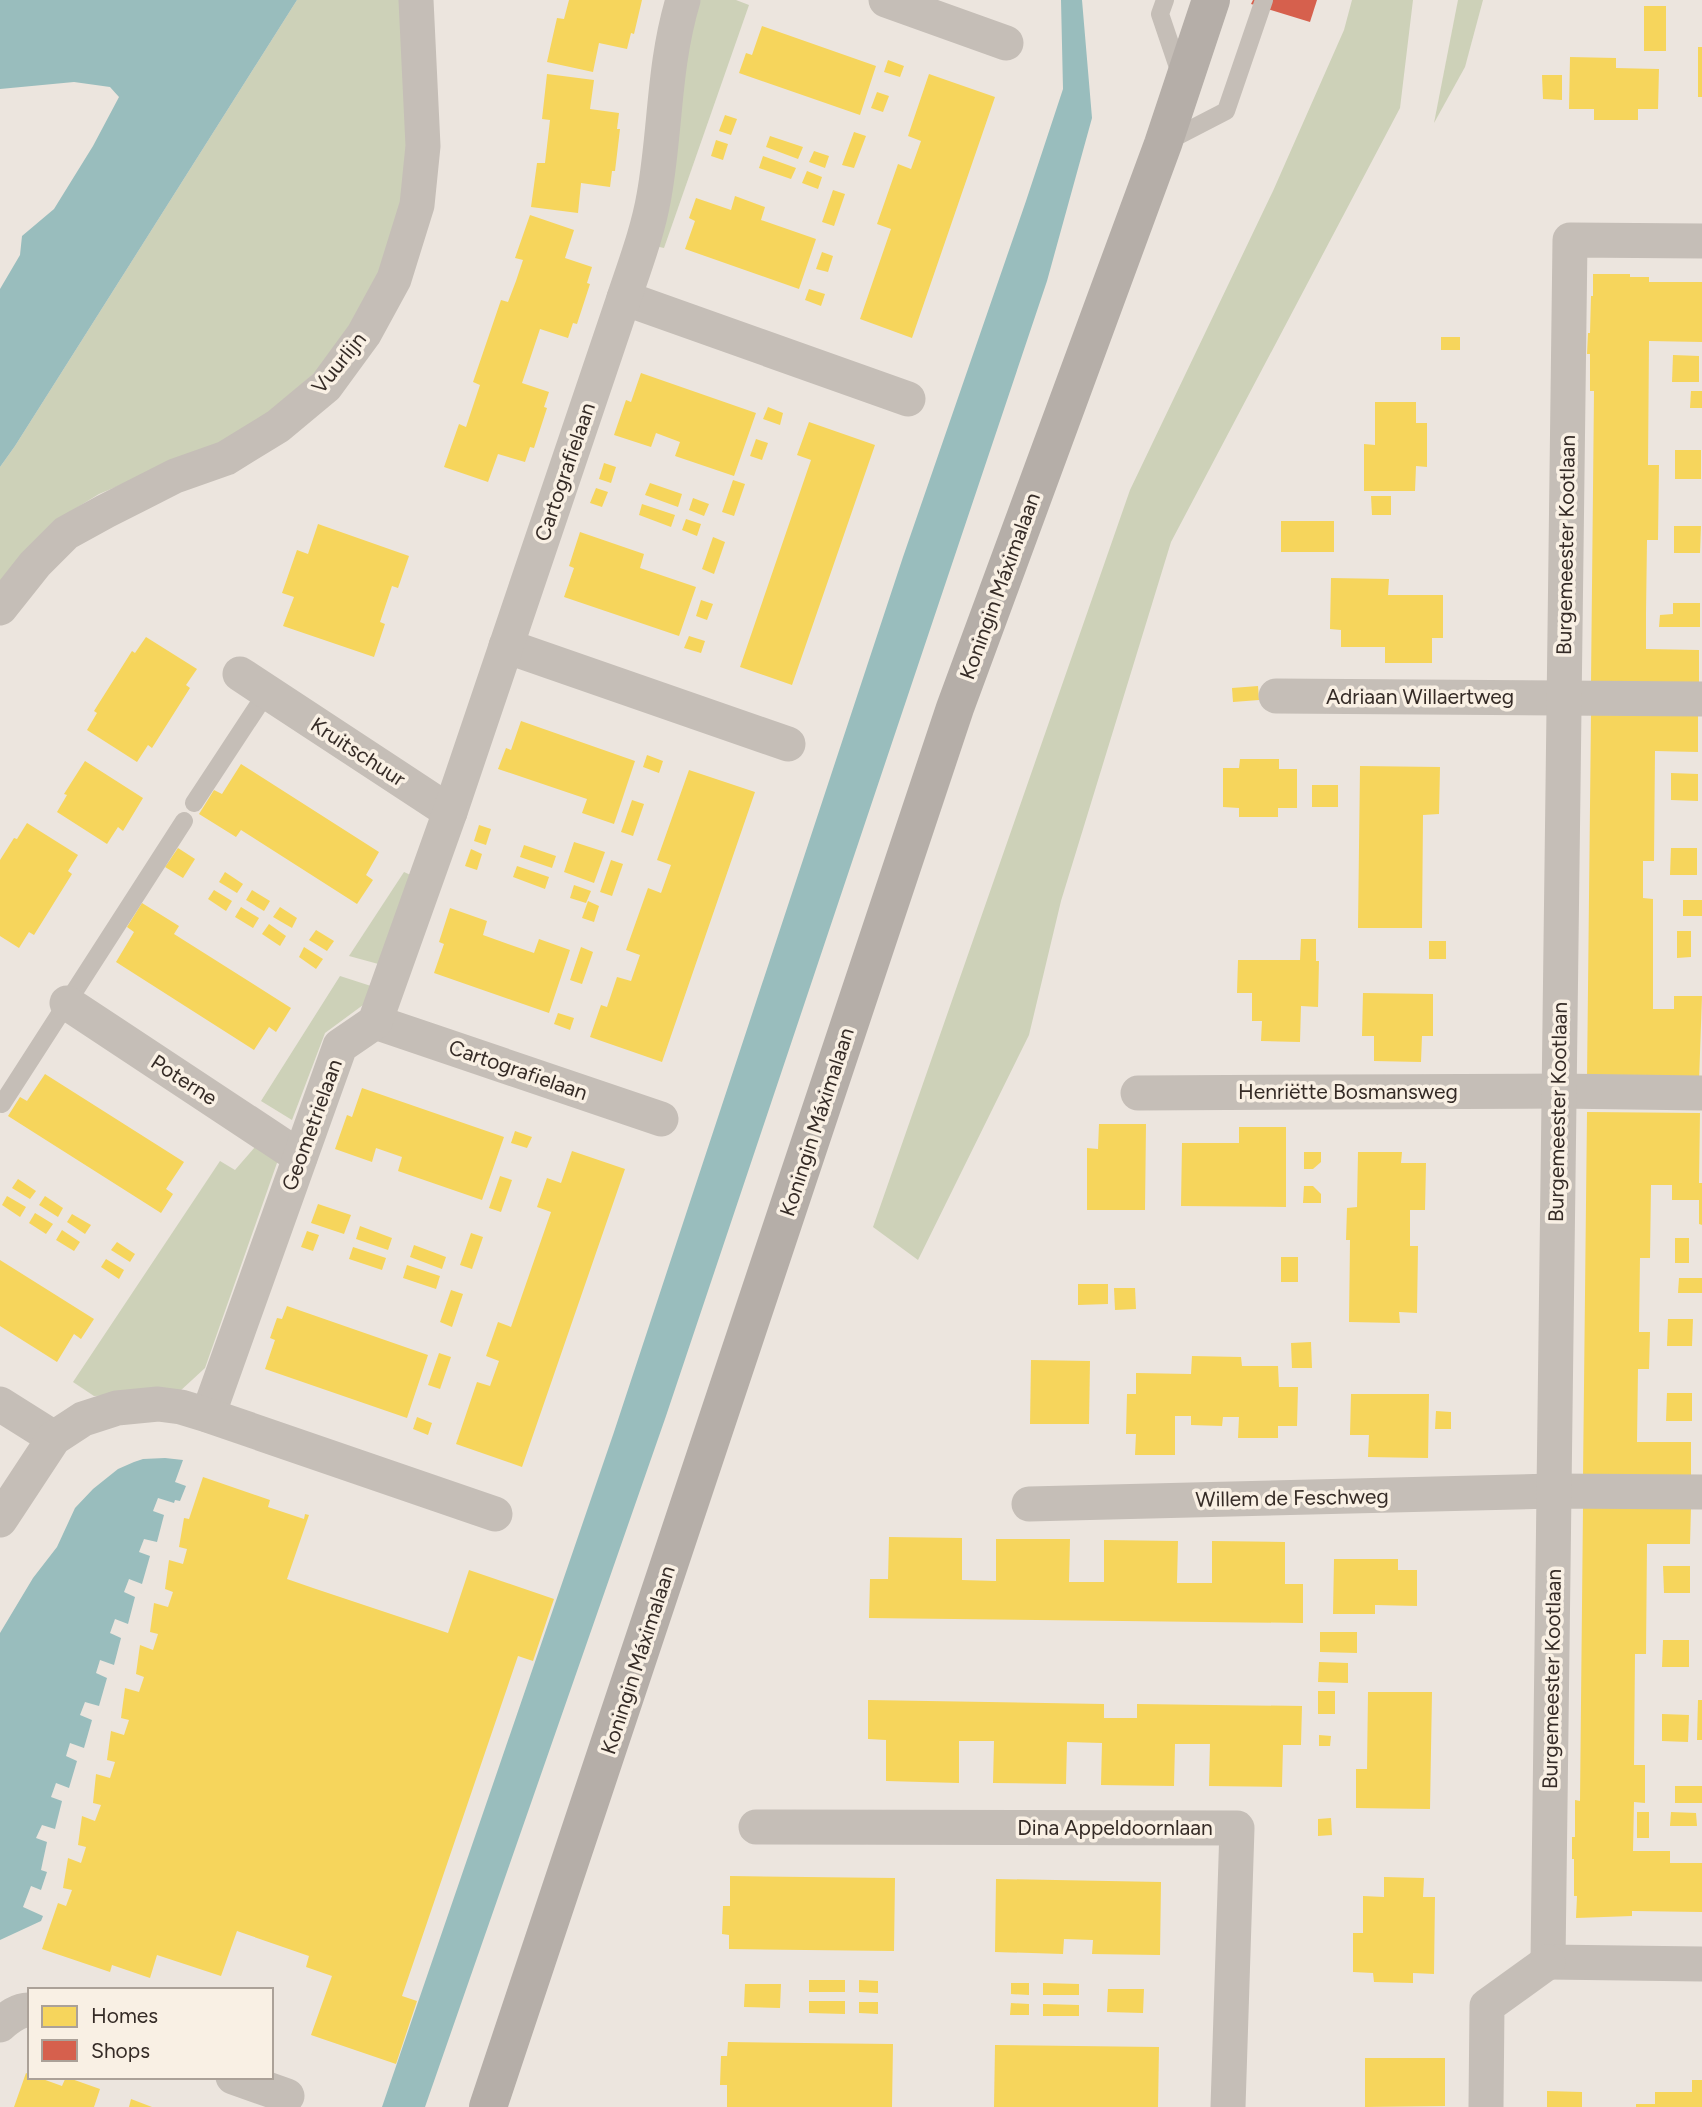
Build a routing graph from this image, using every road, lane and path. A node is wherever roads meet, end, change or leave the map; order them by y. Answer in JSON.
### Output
{"nodes":[{"id":1,"x":416,"y":0,"type":"edge"},
{"id":2,"x":683,"y":0,"type":"edge"},
{"id":3,"x":886,"y":0,"type":"edge"},
{"id":4,"x":1165,"y":0,"type":"edge"},
{"id":5,"x":1212,"y":0,"type":"edge"},
{"id":6,"x":1264,"y":0,"type":"edge"},
{"id":7,"x":1006,"y":43,"type":"dead end"},
{"id":8,"x":1183,"y":83,"type":"junction"},
{"id":9,"x":1163,"y":144,"type":"junction"},
{"id":10,"x":1702,"y":241,"type":"edge"},
{"id":11,"x":624,"y":298,"type":"junction"},
{"id":12,"x":908,"y":398,"type":"dead end"},
{"id":13,"x":0,"y":608,"type":"edge"},
{"id":14,"x":506,"y":646,"type":"junction"},
{"id":15,"x":254,"y":683,"type":"joint"},
{"id":16,"x":1276,"y":696,"type":"dead end"},
{"id":17,"x":1563,"y":698,"type":"junction"},
{"id":18,"x":1702,"y":699,"type":"edge"},
{"id":19,"x":788,"y":744,"type":"dead end"},
{"id":20,"x":194,"y":803,"type":"dead end"},
{"id":21,"x":450,"y":812,"type":"junction"},
{"id":22,"x":184,"y":821,"type":"dead end"},
{"id":23,"x":67,"y":1003,"type":"junction"},
{"id":24,"x":375,"y":1022,"type":"junction"},
{"id":25,"x":1558,"y":1091,"type":"junction"},
{"id":26,"x":1138,"y":1093,"type":"dead end"},
{"id":27,"x":1702,"y":1093,"type":"edge"},
{"id":28,"x":2,"y":1104,"type":"dead end"},
{"id":29,"x":661,"y":1119,"type":"dead end"},
{"id":30,"x":300,"y":1157,"type":"junction"},
{"id":31,"x":0,"y":1404,"type":"edge"},
{"id":32,"x":208,"y":1415,"type":"junction"},
{"id":33,"x":54,"y":1438,"type":"junction"},
{"id":34,"x":1554,"y":1492,"type":"junction"},
{"id":35,"x":1702,"y":1492,"type":"edge"},
{"id":36,"x":1029,"y":1504,"type":"dead end"},
{"id":37,"x":495,"y":1514,"type":"dead end"},
{"id":38,"x":0,"y":1520,"type":"edge"},
{"id":39,"x":756,"y":1827,"type":"dead end"},
{"id":40,"x":1548,"y":1962,"type":"junction"},
{"id":41,"x":1702,"y":1964,"type":"edge"},
{"id":42,"x":28,"y":2010,"type":"edge"},
{"id":43,"x":0,"y":2025,"type":"edge"},
{"id":44,"x":239,"y":2079,"type":"edge"},
{"id":45,"x":287,"y":2096,"type":"dead end"},
{"id":46,"x":488,"y":2107,"type":"edge"},
{"id":47,"x":1228,"y":2107,"type":"edge"},
{"id":48,"x":1486,"y":2107,"type":"edge"}],
"edges":[{"from":1,"to":13,"type":"street","name":"Vuurlijn"},
{"from":2,"to":11,"type":"street","name":"Cartografielaan"},
{"from":3,"to":7,"type":"street"},
{"from":4,"to":8,"type":"lane"},
{"from":5,"to":8,"type":"main road","name":"Koningin Máximalaan"},
{"from":6,"to":9,"type":"lane"},
{"from":8,"to":9,"type":"main road","name":"Koningin Máximalaan"},
{"from":9,"to":46,"type":"main road","name":"Koningin Máximalaan"},
{"from":10,"to":17,"type":"street","name":"Burgemeester Kootlaan"},
{"from":11,"to":12,"type":"street"},
{"from":11,"to":14,"type":"street","name":"Cartografielaan"},
{"from":14,"to":19,"type":"street"},
{"from":14,"to":21,"type":"street","name":"Cartografielaan"},
{"from":15,"to":20,"type":"lane","name":"Kruitschuur"},
{"from":15,"to":21,"type":"street","name":"Kruitschuur"},
{"from":16,"to":17,"type":"street","name":"Adriaan Willaertweg"},
{"from":17,"to":18,"type":"street","name":"Adriaan Willaertweg"},
{"from":17,"to":25,"type":"street","name":"Burgemeester Kootlaan"},
{"from":21,"to":24,"type":"street"},
{"from":22,"to":23,"type":"lane"},
{"from":23,"to":28,"type":"lane"},
{"from":23,"to":30,"type":"street","name":"Poterne"},
{"from":24,"to":29,"type":"street","name":"Cartografielaan"},
{"from":24,"to":30,"type":"street","name":"Geometrielaan"},
{"from":25,"to":26,"type":"street","name":"Henriëtte Bosmansweg"},
{"from":25,"to":27,"type":"street","name":"Henriëtte Bosmansweg"},
{"from":25,"to":34,"type":"street","name":"Burgemeester Kootlaan"},
{"from":30,"to":32,"type":"street","name":"Geometrielaan"},
{"from":31,"to":33,"type":"street"},
{"from":32,"to":33,"type":"street"},
{"from":32,"to":37,"type":"street"},
{"from":33,"to":38,"type":"street"},
{"from":34,"to":35,"type":"street","name":"Willem de Feschweg"},
{"from":34,"to":36,"type":"street","name":"Willem de Feschweg"},
{"from":34,"to":40,"type":"street","name":"Burgemeester Kootlaan"},
{"from":39,"to":47,"type":"street","name":"Dina Appeldoornlaan"},
{"from":40,"to":41,"type":"street"},
{"from":40,"to":48,"type":"street"},
{"from":42,"to":43,"type":"street"},
{"from":44,"to":45,"type":"street"}]}
